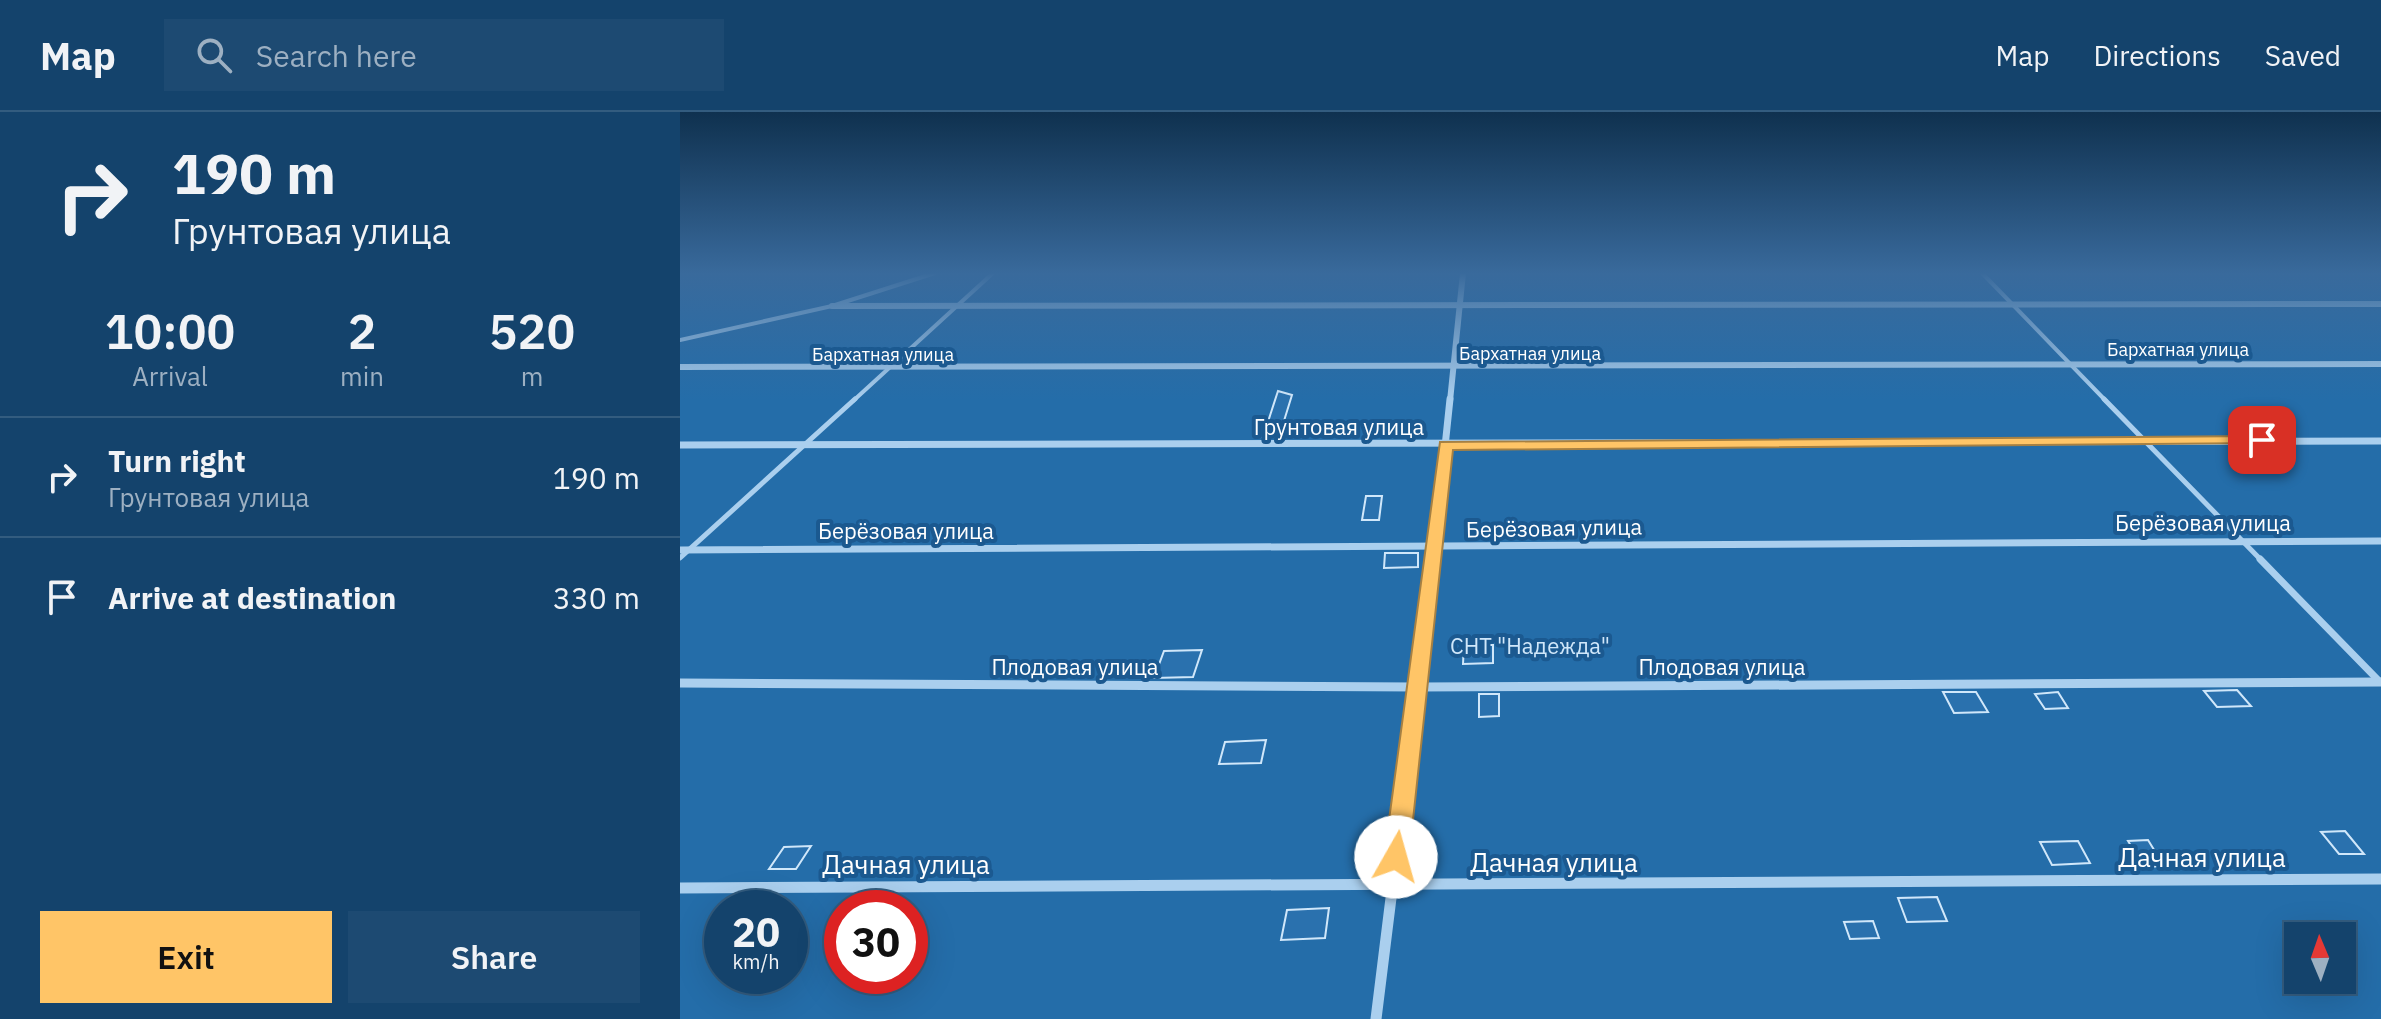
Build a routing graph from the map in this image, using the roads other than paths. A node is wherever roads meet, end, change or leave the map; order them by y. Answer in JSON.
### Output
{"nodes":[{"id":1,"x":790,"y":315,"type":"edge"},
{"id":2,"x":947,"y":315,"type":"edge"},
{"id":3,"x":1461,"y":315,"type":"edge"},
{"id":4,"x":2022,"y":315,"type":"edge"},
{"id":5,"x":680,"y":340,"type":"edge"},
{"id":6,"x":2070,"y":364,"type":"junction"},
{"id":7,"x":2381,"y":364,"type":"edge"},
{"id":8,"x":680,"y":367,"type":"edge"},
{"id":9,"x":1456,"y":368,"type":"junction"},
{"id":10,"x":890,"y":369,"type":"junction"},
{"id":11,"x":2143,"y":440,"type":"junction"},
{"id":12,"x":2381,"y":441,"type":"edge"},
{"id":13,"x":680,"y":445,"type":"edge"},
{"id":14,"x":805,"y":445,"type":"junction"},
{"id":15,"x":1446,"y":445,"type":"junction"},
{"id":16,"x":2239,"y":541,"type":"junction"},
{"id":17,"x":2381,"y":541,"type":"edge"},
{"id":18,"x":1435,"y":547,"type":"junction"},
{"id":19,"x":684,"y":550,"type":"edge"},
{"id":20,"x":680,"y":558,"type":"edge"},
{"id":21,"x":680,"y":683,"type":"edge"},
{"id":22,"x":2380,"y":683,"type":"edge"},
{"id":23,"x":1418,"y":687,"type":"junction"},
{"id":24,"x":2381,"y":879,"type":"edge"},
{"id":25,"x":1393,"y":886,"type":"junction"},
{"id":26,"x":680,"y":888,"type":"edge"},
{"id":27,"x":1376,"y":1019,"type":"edge"}],
"edges":[{"from":1,"to":5,"type":"lane"},
{"from":2,"to":10,"type":"lane"},
{"from":3,"to":9,"type":"street"},
{"from":4,"to":6,"type":"lane"},
{"from":6,"to":7,"type":"street","name":"Бархатная улица"},
{"from":6,"to":9,"type":"street","name":"Бархатная улица"},
{"from":6,"to":11,"type":"lane"},
{"from":8,"to":10,"type":"street","name":"Бархатная улица"},
{"from":9,"to":10,"type":"street","name":"Бархатная улица"},
{"from":9,"to":15,"type":"street"},
{"from":10,"to":14,"type":"lane"},
{"from":11,"to":12,"type":"street","name":"Грунтовая улица"},
{"from":11,"to":15,"type":"street","name":"Грунтовая улица"},
{"from":11,"to":16,"type":"lane"},
{"from":13,"to":14,"type":"street","name":"Грунтовая улица"},
{"from":14,"to":15,"type":"street","name":"Грунтовая улица"},
{"from":14,"to":19,"type":"lane"},
{"from":15,"to":18,"type":"street"},
{"from":16,"to":17,"type":"street","name":"Берёзовая улица"},
{"from":16,"to":18,"type":"street","name":"Берёзовая улица"},
{"from":16,"to":22,"type":"lane"},
{"from":18,"to":19,"type":"street","name":"Берёзовая улица"},
{"from":18,"to":23,"type":"street"},
{"from":19,"to":20,"type":"lane"},
{"from":21,"to":23,"type":"street","name":"Плодовая улица"},
{"from":22,"to":23,"type":"street","name":"Плодовая улица"},
{"from":23,"to":25,"type":"street"},
{"from":24,"to":25,"type":"street","name":"Дачная улица"},
{"from":25,"to":26,"type":"street","name":"Дачная улица"},
{"from":25,"to":27,"type":"street"}]}
